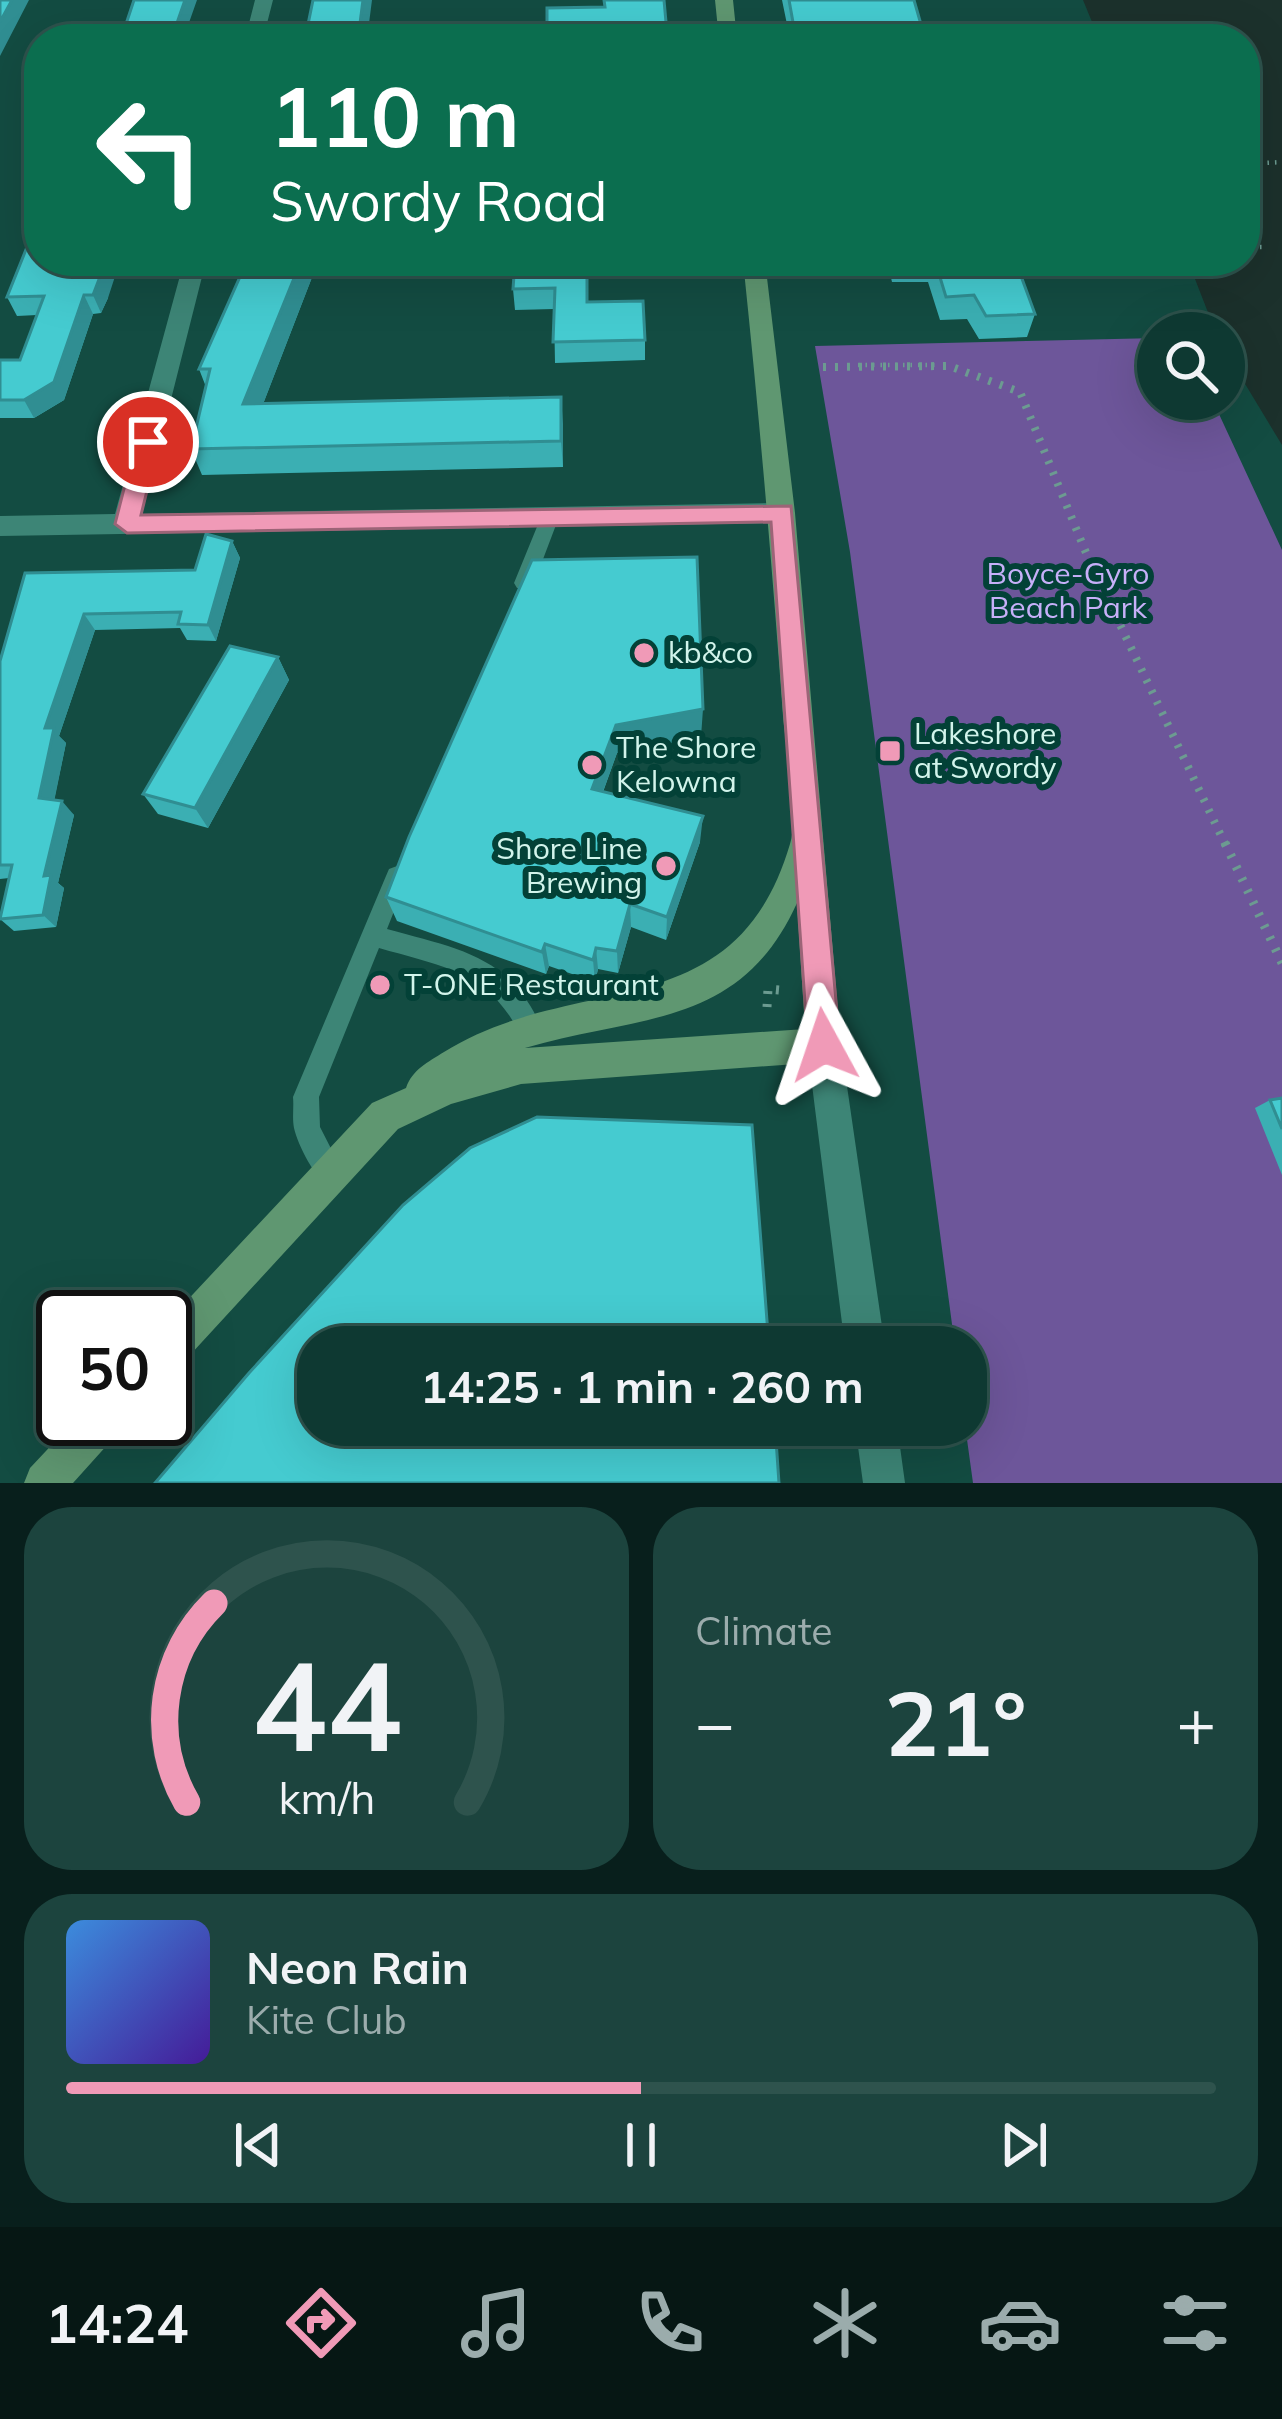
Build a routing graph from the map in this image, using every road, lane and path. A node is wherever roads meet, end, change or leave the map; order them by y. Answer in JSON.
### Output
{"nodes":[{"id":1,"x":1260,"y":247,"type":"edge"},
{"id":2,"x":1264,"y":247,"type":"dead end"},
{"id":3,"x":191,"y":276,"type":"edge"},
{"id":4,"x":756,"y":276,"type":"edge"},
{"id":5,"x":824,"y":367,"type":"dead end"},
{"id":6,"x":782,"y":513,"type":"junction"},
{"id":7,"x":550,"y":517,"type":"junction"},
{"id":8,"x":127,"y":524,"type":"junction"},
{"id":9,"x":0,"y":526,"type":"edge"},
{"id":10,"x":518,"y":598,"type":"edge"},
{"id":11,"x":808,"y":839,"type":"junction"},
{"id":12,"x":408,"y":850,"type":"edge"},
{"id":13,"x":371,"y":935,"type":"junction"},
{"id":14,"x":1282,"y":963,"type":"edge"},
{"id":15,"x":779,"y":990,"type":"dead end"},
{"id":16,"x":766,"y":1007,"type":"dead end"},
{"id":17,"x":530,"y":1029,"type":"junction"},
{"id":18,"x":824,"y":1045,"type":"junction"},
{"id":19,"x":385,"y":1116,"type":"junction"},
{"id":20,"x":331,"y":1174,"type":"junction"},
{"id":21,"x":192,"y":1324,"type":"edge"},
{"id":22,"x":862,"y":1326,"type":"edge"},
{"id":23,"x":79,"y":1446,"type":"edge"},
{"id":24,"x":879,"y":1446,"type":"edge"},
{"id":25,"x":45,"y":1483,"type":"edge"},
{"id":26,"x":884,"y":1483,"type":"edge"}],
"edges":[{"from":1,"to":2,"type":"path"},
{"from":3,"to":8,"type":"street"},
{"from":4,"to":6,"type":"main road"},
{"from":5,"to":14,"type":"path"},
{"from":6,"to":7,"type":"street"},
{"from":6,"to":11,"type":"main road"},
{"from":7,"to":8,"type":"street"},
{"from":7,"to":10,"type":"lane"},
{"from":8,"to":9,"type":"street"},
{"from":11,"to":17,"type":"main road"},
{"from":11,"to":18,"type":"main road"},
{"from":12,"to":13,"type":"lane"},
{"from":13,"to":17,"type":"lane"},
{"from":13,"to":20,"type":"lane"},
{"from":15,"to":16,"type":"path"},
{"from":17,"to":19,"type":"main road"},
{"from":18,"to":19,"type":"main road"},
{"from":18,"to":22,"type":"street"},
{"from":19,"to":20,"type":"main road"},
{"from":20,"to":21,"type":"main road"},
{"from":23,"to":25,"type":"main road"},
{"from":24,"to":26,"type":"street"}]}
